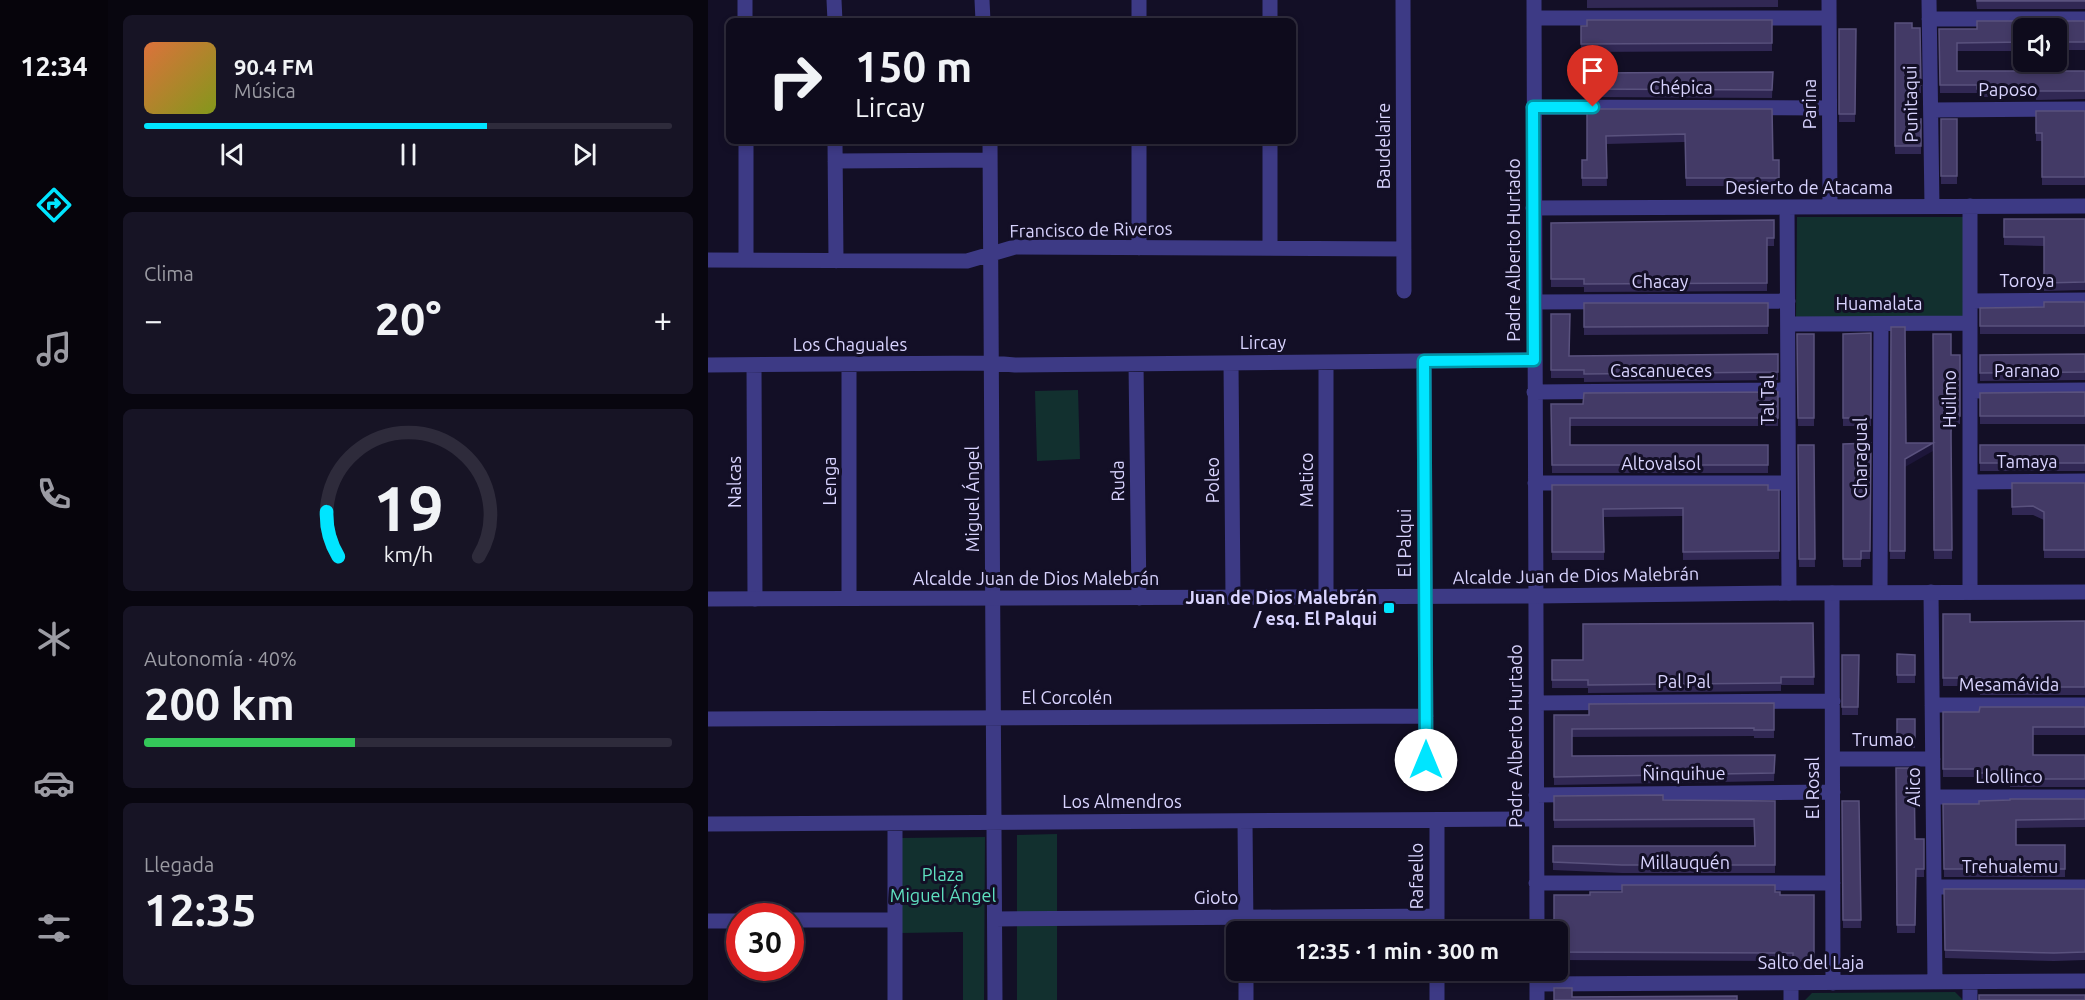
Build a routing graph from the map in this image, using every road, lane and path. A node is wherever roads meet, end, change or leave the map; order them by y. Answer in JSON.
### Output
{"nodes":[{"id":1,"x":745,"y":0,"type":"edge"},
{"id":2,"x":834,"y":0,"type":"edge"},
{"id":3,"x":982,"y":0,"type":"edge"},
{"id":4,"x":1139,"y":0,"type":"edge"},
{"id":5,"x":1270,"y":0,"type":"edge"},
{"id":6,"x":1403,"y":0,"type":"edge"},
{"id":7,"x":1534,"y":0,"type":"edge"},
{"id":8,"x":1829,"y":0,"type":"edge"},
{"id":9,"x":1929,"y":0,"type":"edge"},
{"id":10,"x":745,"y":18,"type":"edge"},
{"id":11,"x":834,"y":18,"type":"edge"},
{"id":12,"x":983,"y":18,"type":"edge"},
{"id":13,"x":1139,"y":18,"type":"edge"},
{"id":14,"x":1270,"y":18,"type":"edge"},
{"id":15,"x":1533,"y":18,"type":"junction"},
{"id":16,"x":1829,"y":18,"type":"junction"},
{"id":17,"x":1929,"y":19,"type":"junction"},
{"id":18,"x":2085,"y":19,"type":"edge"},
{"id":19,"x":1533,"y":107,"type":"junction"},
{"id":20,"x":1829,"y":108,"type":"junction"},
{"id":21,"x":2085,"y":109,"type":"edge"},
{"id":22,"x":1931,"y":110,"type":"junction"},
{"id":23,"x":746,"y":144,"type":"edge"},
{"id":24,"x":835,"y":144,"type":"edge"},
{"id":25,"x":990,"y":144,"type":"edge"},
{"id":26,"x":1139,"y":144,"type":"edge"},
{"id":27,"x":1270,"y":144,"type":"edge"},
{"id":28,"x":990,"y":160,"type":"junction"},
{"id":29,"x":836,"y":161,"type":"junction"},
{"id":30,"x":2085,"y":206,"type":"edge"},
{"id":31,"x":1787,"y":207,"type":"junction"},
{"id":32,"x":1830,"y":207,"type":"junction"},
{"id":33,"x":1932,"y":207,"type":"junction"},
{"id":34,"x":1970,"y":207,"type":"junction"},
{"id":35,"x":1533,"y":208,"type":"junction"},
{"id":36,"x":1139,"y":248,"type":"junction"},
{"id":37,"x":1270,"y":248,"type":"junction"},
{"id":38,"x":1404,"y":249,"type":"junction"},
{"id":39,"x":991,"y":254,"type":"junction"},
{"id":40,"x":708,"y":260,"type":"edge"},
{"id":41,"x":747,"y":260,"type":"junction"},
{"id":42,"x":836,"y":261,"type":"junction"},
{"id":43,"x":1404,"y":291,"type":"dead end"},
{"id":44,"x":2085,"y":300,"type":"edge"},
{"id":45,"x":1788,"y":301,"type":"junction"},
{"id":46,"x":1970,"y":301,"type":"junction"},
{"id":47,"x":1534,"y":302,"type":"junction"},
{"id":48,"x":1970,"y":323,"type":"junction"},
{"id":49,"x":1788,"y":324,"type":"junction"},
{"id":50,"x":1881,"y":324,"type":"junction"},
{"id":51,"x":1534,"y":360,"type":"junction"},
{"id":52,"x":1424,"y":361,"type":"junction"},
{"id":53,"x":1326,"y":362,"type":"junction"},
{"id":54,"x":992,"y":363,"type":"junction"},
{"id":55,"x":1231,"y":363,"type":"junction"},
{"id":56,"x":754,"y":364,"type":"junction"},
{"id":57,"x":849,"y":364,"type":"junction"},
{"id":58,"x":1136,"y":364,"type":"junction"},
{"id":59,"x":708,"y":365,"type":"edge"},
{"id":60,"x":1788,"y":390,"type":"junction"},
{"id":61,"x":2085,"y":390,"type":"edge"},
{"id":62,"x":1970,"y":391,"type":"junction"},
{"id":63,"x":1534,"y":392,"type":"junction"},
{"id":64,"x":1970,"y":482,"type":"junction"},
{"id":65,"x":2085,"y":482,"type":"edge"},
{"id":66,"x":1535,"y":483,"type":"junction"},
{"id":67,"x":1788,"y":483,"type":"junction"},
{"id":68,"x":1880,"y":592,"type":"junction"},
{"id":69,"x":1931,"y":592,"type":"junction"},
{"id":70,"x":1970,"y":592,"type":"junction"},
{"id":71,"x":2085,"y":592,"type":"edge"},
{"id":72,"x":1789,"y":593,"type":"junction"},
{"id":73,"x":1832,"y":593,"type":"junction"},
{"id":74,"x":1233,"y":597,"type":"junction"},
{"id":75,"x":1326,"y":597,"type":"junction"},
{"id":76,"x":1425,"y":597,"type":"junction"},
{"id":77,"x":1535,"y":597,"type":"junction"},
{"id":78,"x":849,"y":598,"type":"junction"},
{"id":79,"x":993,"y":598,"type":"junction"},
{"id":80,"x":1139,"y":598,"type":"junction"},
{"id":81,"x":708,"y":599,"type":"edge"},
{"id":82,"x":755,"y":599,"type":"junction"},
{"id":83,"x":1833,"y":701,"type":"junction"},
{"id":84,"x":1536,"y":702,"type":"junction"},
{"id":85,"x":1932,"y":705,"type":"junction"},
{"id":86,"x":2085,"y":705,"type":"edge"},
{"id":87,"x":1426,"y":716,"type":"junction"},
{"id":88,"x":994,"y":718,"type":"junction"},
{"id":89,"x":708,"y":719,"type":"edge"},
{"id":90,"x":1833,"y":759,"type":"junction"},
{"id":91,"x":1933,"y":759,"type":"junction"},
{"id":92,"x":1426,"y":760,"type":"dead end"},
{"id":93,"x":1833,"y":792,"type":"junction"},
{"id":94,"x":1536,"y":795,"type":"junction"},
{"id":95,"x":1933,"y":797,"type":"junction"},
{"id":96,"x":2085,"y":797,"type":"edge"},
{"id":97,"x":1536,"y":819,"type":"junction"},
{"id":98,"x":1437,"y":820,"type":"junction"},
{"id":99,"x":1245,"y":821,"type":"junction"},
{"id":100,"x":994,"y":822,"type":"junction"},
{"id":101,"x":895,"y":823,"type":"junction"},
{"id":102,"x":708,"y":824,"type":"edge"},
{"id":103,"x":1536,"y":883,"type":"junction"},
{"id":104,"x":1833,"y":883,"type":"junction"},
{"id":105,"x":1934,"y":887,"type":"junction"},
{"id":106,"x":2085,"y":887,"type":"edge"},
{"id":107,"x":995,"y":919,"type":"junction"},
{"id":108,"x":804,"y":920,"type":"edge"},
{"id":109,"x":895,"y":920,"type":"junction"},
{"id":110,"x":708,"y":921,"type":"edge"},
{"id":111,"x":726,"y":921,"type":"edge"},
{"id":112,"x":1246,"y":921,"type":"edge"},
{"id":113,"x":1437,"y":921,"type":"edge"},
{"id":114,"x":1537,"y":921,"type":"edge"},
{"id":115,"x":1226,"y":924,"type":"edge"},
{"id":116,"x":1568,"y":978,"type":"edge"},
{"id":117,"x":1246,"y":981,"type":"edge"},
{"id":118,"x":1437,"y":981,"type":"edge"},
{"id":119,"x":1537,"y":981,"type":"edge"},
{"id":120,"x":2085,"y":981,"type":"edge"},
{"id":121,"x":1935,"y":982,"type":"junction"},
{"id":122,"x":1970,"y":982,"type":"junction"},
{"id":123,"x":1791,"y":983,"type":"junction"},
{"id":124,"x":1833,"y":983,"type":"junction"},
{"id":125,"x":895,"y":1000,"type":"edge"},
{"id":126,"x":995,"y":1000,"type":"edge"},
{"id":127,"x":1246,"y":1000,"type":"edge"},
{"id":128,"x":1437,"y":1000,"type":"edge"},
{"id":129,"x":1537,"y":1000,"type":"edge"},
{"id":130,"x":1791,"y":1000,"type":"edge"},
{"id":131,"x":1970,"y":1000,"type":"edge"}],
"edges":[{"from":1,"to":10,"type":"street"},
{"from":2,"to":11,"type":"street"},
{"from":3,"to":12,"type":"street"},
{"from":4,"to":13,"type":"street"},
{"from":5,"to":14,"type":"street"},
{"from":6,"to":38,"type":"street","name":"Baudelaire"},
{"from":7,"to":15,"type":"street","name":"Padre Alberto Hurtado"},
{"from":8,"to":16,"type":"street","name":"Parina"},
{"from":9,"to":17,"type":"street","name":"Punitaqui"},
{"from":15,"to":16,"type":"street"},
{"from":15,"to":19,"type":"street","name":"Padre Alberto Hurtado"},
{"from":16,"to":20,"type":"street","name":"Parina"},
{"from":17,"to":18,"type":"street"},
{"from":17,"to":22,"type":"street","name":"Punitaqui"},
{"from":19,"to":20,"type":"street","name":"Chépica"},
{"from":19,"to":35,"type":"street","name":"Padre Alberto Hurtado"},
{"from":20,"to":32,"type":"street","name":"Parina"},
{"from":21,"to":22,"type":"street","name":"Paposo"},
{"from":22,"to":33,"type":"street","name":"Punitaqui"},
{"from":23,"to":41,"type":"street"},
{"from":24,"to":29,"type":"street"},
{"from":25,"to":28,"type":"street","name":"Miguel Ángel"},
{"from":26,"to":36,"type":"street"},
{"from":27,"to":37,"type":"street"},
{"from":28,"to":29,"type":"street"},
{"from":28,"to":39,"type":"street","name":"Miguel Ángel"},
{"from":29,"to":42,"type":"street"},
{"from":30,"to":34,"type":"street","name":"Desierto de Atacama"},
{"from":31,"to":32,"type":"street","name":"Desierto de Atacama"},
{"from":31,"to":35,"type":"street","name":"Desierto de Atacama"},
{"from":31,"to":45,"type":"street","name":"Tal Tal"},
{"from":32,"to":33,"type":"street","name":"Desierto de Atacama"},
{"from":33,"to":34,"type":"street","name":"Desierto de Atacama"},
{"from":34,"to":46,"type":"street","name":"Huilmo"},
{"from":35,"to":47,"type":"street","name":"Padre Alberto Hurtado"},
{"from":36,"to":37,"type":"street","name":"Francisco de Riveros"},
{"from":36,"to":39,"type":"street","name":"Francisco de Riveros"},
{"from":37,"to":38,"type":"street","name":"Francisco de Riveros"},
{"from":38,"to":43,"type":"street","name":"Baudelaire"},
{"from":39,"to":42,"type":"street","name":"Francisco de Riveros"},
{"from":39,"to":54,"type":"street","name":"Miguel Ángel"},
{"from":40,"to":41,"type":"street","name":"Francisco de Riveros"},
{"from":41,"to":42,"type":"street","name":"Francisco de Riveros"},
{"from":44,"to":46,"type":"street","name":"Toroya"},
{"from":45,"to":47,"type":"street","name":"Chacay"},
{"from":45,"to":49,"type":"street","name":"Tal Tal"},
{"from":46,"to":48,"type":"street","name":"Huilmo"},
{"from":47,"to":51,"type":"street","name":"Padre Alberto Hurtado"},
{"from":48,"to":50,"type":"street","name":"Huamalata"},
{"from":48,"to":62,"type":"street","name":"Huilmo"},
{"from":49,"to":50,"type":"street","name":"Huamalata"},
{"from":49,"to":60,"type":"street","name":"Tal Tal"},
{"from":50,"to":68,"type":"street","name":"Charagual"},
{"from":51,"to":52,"type":"street","name":"Lircay"},
{"from":51,"to":63,"type":"street","name":"Padre Alberto Hurtado"},
{"from":52,"to":53,"type":"street","name":"Lircay"},
{"from":52,"to":76,"type":"street","name":"El Palqui"},
{"from":53,"to":55,"type":"street","name":"Lircay"},
{"from":53,"to":75,"type":"street","name":"Matico"},
{"from":54,"to":57,"type":"street","name":"Los Chaguales"},
{"from":54,"to":58,"type":"street","name":"Lircay"},
{"from":54,"to":79,"type":"street","name":"Miguel Ángel"},
{"from":55,"to":58,"type":"street","name":"Lircay"},
{"from":55,"to":74,"type":"street","name":"Poleo"},
{"from":56,"to":57,"type":"street","name":"Los Chaguales"},
{"from":56,"to":59,"type":"street","name":"Los Chaguales"},
{"from":56,"to":82,"type":"street","name":"Nalcas"},
{"from":57,"to":78,"type":"street","name":"Lenga"},
{"from":58,"to":80,"type":"street","name":"Ruda"},
{"from":60,"to":63,"type":"street","name":"Cascanueces"},
{"from":60,"to":67,"type":"street","name":"Tal Tal"},
{"from":61,"to":62,"type":"street","name":"Paranao"},
{"from":62,"to":64,"type":"street","name":"Huilmo"},
{"from":63,"to":66,"type":"street","name":"Padre Alberto Hurtado"},
{"from":64,"to":65,"type":"street","name":"Tamaya"},
{"from":64,"to":70,"type":"street","name":"Huilmo"},
{"from":66,"to":67,"type":"street","name":"Altovalsol"},
{"from":66,"to":77,"type":"street","name":"Padre Alberto Hurtado"},
{"from":67,"to":72,"type":"street","name":"Tal Tal"},
{"from":68,"to":69,"type":"street","name":"Alcalde Juan de Dios Malebrán"},
{"from":68,"to":73,"type":"street","name":"Alcalde Juan de Dios Malebrán"},
{"from":69,"to":70,"type":"street","name":"Alcalde Juan de Dios Malebrán"},
{"from":69,"to":85,"type":"street","name":"Alico"},
{"from":70,"to":71,"type":"street","name":"Alcalde Juan de Dios Malebrán"},
{"from":72,"to":73,"type":"street","name":"Alcalde Juan de Dios Malebrán"},
{"from":72,"to":77,"type":"street","name":"Alcalde Juan de Dios Malebrán"},
{"from":73,"to":83,"type":"street","name":"El Rosal"},
{"from":74,"to":75,"type":"street","name":"Alcalde Juan de Dios Malebrán"},
{"from":74,"to":80,"type":"street","name":"Alcalde Juan de Dios Malebrán"},
{"from":75,"to":76,"type":"street","name":"Alcalde Juan de Dios Malebrán"},
{"from":76,"to":77,"type":"street","name":"Alcalde Juan de Dios Malebrán"},
{"from":76,"to":87,"type":"street","name":"El Palqui"},
{"from":77,"to":84,"type":"street","name":"Padre Alberto Hurtado"},
{"from":78,"to":79,"type":"street","name":"Alcalde Juan de Dios Malebrán"},
{"from":78,"to":82,"type":"street","name":"Alcalde Juan de Dios Malebrán"},
{"from":79,"to":80,"type":"street","name":"Alcalde Juan de Dios Malebrán"},
{"from":79,"to":88,"type":"street","name":"Miguel Ángel"},
{"from":81,"to":82,"type":"street","name":"Alcalde Juan de Dios Malebrán"},
{"from":83,"to":84,"type":"street","name":"Pal Pal"},
{"from":83,"to":90,"type":"street","name":"El Rosal"},
{"from":84,"to":94,"type":"street","name":"Padre Alberto Hurtado"},
{"from":85,"to":86,"type":"street","name":"Mesamávida"},
{"from":85,"to":91,"type":"street","name":"Alico"},
{"from":87,"to":88,"type":"street","name":"El Corcolén"},
{"from":87,"to":92,"type":"street","name":"El Palqui"},
{"from":88,"to":89,"type":"street","name":"El Corcolén"},
{"from":88,"to":100,"type":"street","name":"Miguel Ángel"},
{"from":90,"to":91,"type":"street","name":"Trumao"},
{"from":90,"to":93,"type":"street","name":"El Rosal"},
{"from":91,"to":95,"type":"street","name":"Alico"},
{"from":93,"to":94,"type":"street","name":"Ñinquihue"},
{"from":93,"to":104,"type":"street","name":"El Rosal"},
{"from":94,"to":97,"type":"street","name":"Padre Alberto Hurtado"},
{"from":95,"to":96,"type":"street","name":"Llollinco"},
{"from":95,"to":105,"type":"street","name":"Alico"},
{"from":97,"to":98,"type":"street","name":"Los Almendros"},
{"from":97,"to":103,"type":"street","name":"Padre Alberto Hurtado"},
{"from":98,"to":99,"type":"street","name":"Los Almendros"},
{"from":98,"to":113,"type":"street","name":"Rafaello"},
{"from":99,"to":100,"type":"street","name":"Los Almendros"},
{"from":99,"to":112,"type":"street"},
{"from":100,"to":101,"type":"street","name":"Los Almendros"},
{"from":100,"to":107,"type":"street","name":"Miguel Ángel"},
{"from":101,"to":102,"type":"street","name":"Los Almendros"},
{"from":101,"to":109,"type":"street"},
{"from":103,"to":104,"type":"street","name":"Millauquén"},
{"from":103,"to":114,"type":"street","name":"Padre Alberto Hurtado"},
{"from":104,"to":124,"type":"street","name":"El Rosal"},
{"from":105,"to":106,"type":"street","name":"Trehualemu"},
{"from":105,"to":121,"type":"street","name":"Alico"},
{"from":107,"to":115,"type":"street","name":"Gioto"},
{"from":107,"to":126,"type":"street","name":"Miguel Ángel"},
{"from":108,"to":109,"type":"street"},
{"from":109,"to":125,"type":"street"},
{"from":110,"to":111,"type":"street"},
{"from":116,"to":123,"type":"street","name":"Salto del Laja"},
{"from":117,"to":127,"type":"street"},
{"from":118,"to":128,"type":"street"},
{"from":119,"to":129,"type":"street"},
{"from":120,"to":122,"type":"street","name":"Salto del Laja"},
{"from":121,"to":122,"type":"street","name":"Salto del Laja"},
{"from":121,"to":124,"type":"street","name":"Salto del Laja"},
{"from":122,"to":131,"type":"street"},
{"from":123,"to":124,"type":"street","name":"Salto del Laja"},
{"from":123,"to":130,"type":"street"}]}
